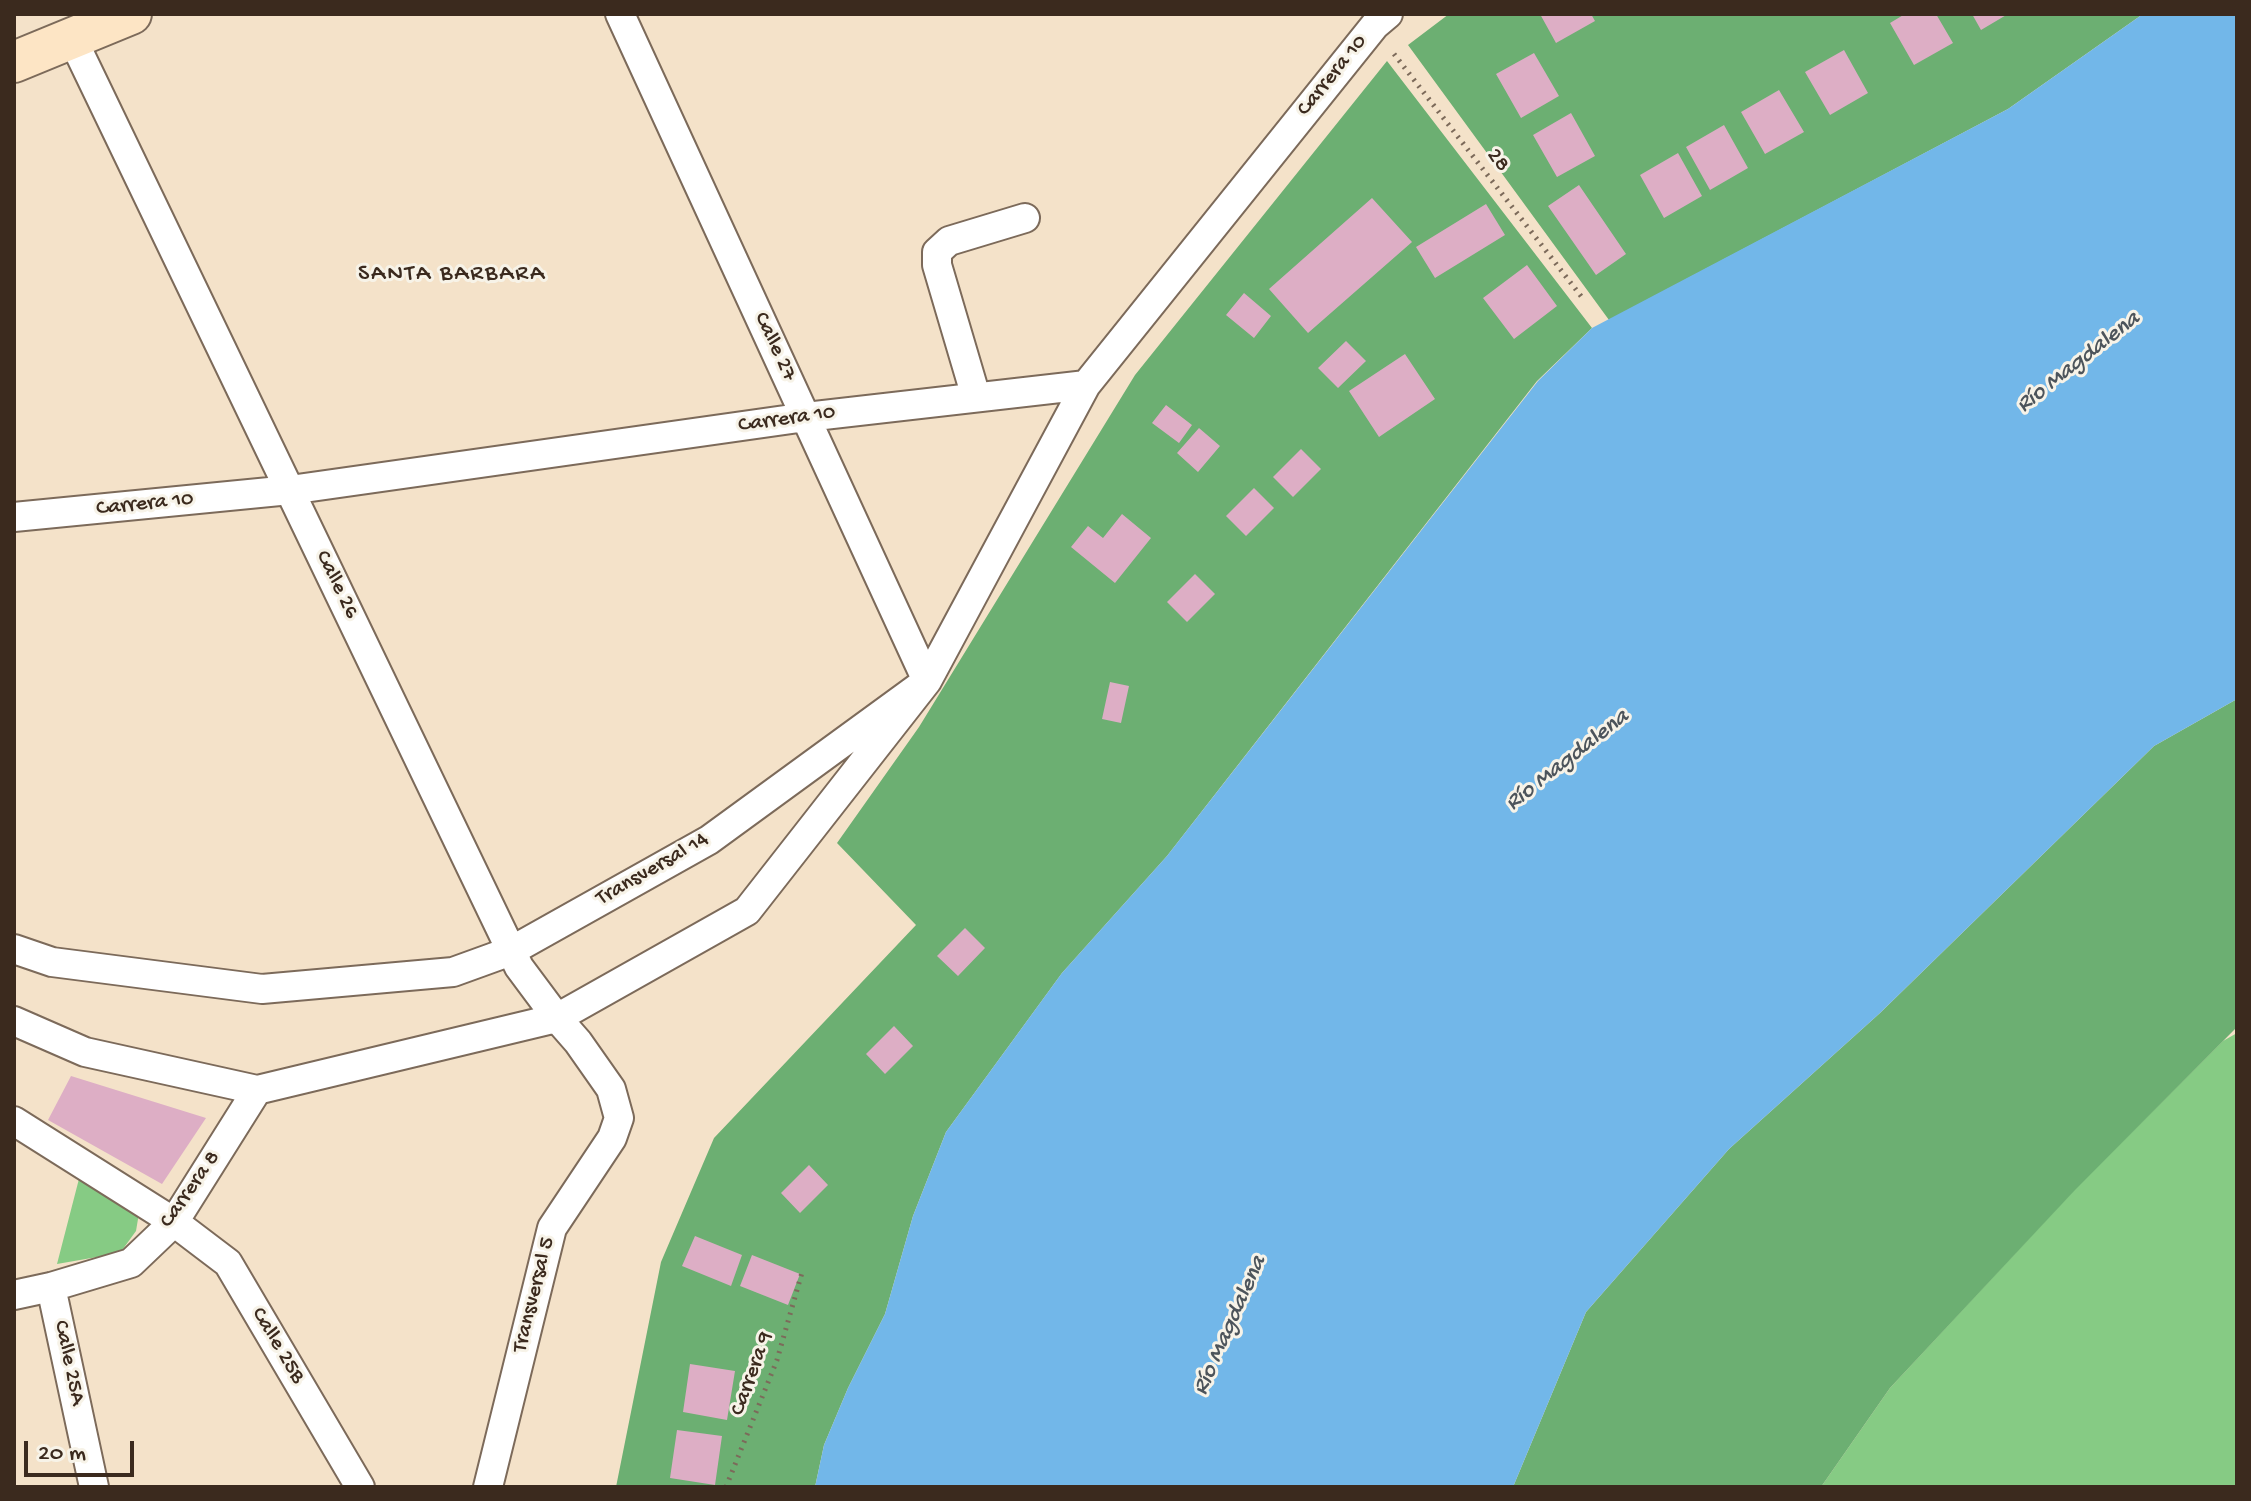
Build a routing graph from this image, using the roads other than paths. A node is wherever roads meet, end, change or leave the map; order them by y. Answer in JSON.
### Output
{"nodes":[{"id":1,"x":131,"y":14,"type":"edge"},
{"id":2,"x":620,"y":14,"type":"edge"},
{"id":3,"x":1379,"y":23,"type":"edge"},
{"id":4,"x":72,"y":38,"type":"junction"},
{"id":5,"x":14,"y":62,"type":"edge"},
{"id":6,"x":1025,"y":218,"type":"dead end"},
{"id":7,"x":1086,"y":385,"type":"junction"},
{"id":8,"x":976,"y":397,"type":"junction"},
{"id":9,"x":806,"y":417,"type":"junction"},
{"id":10,"x":290,"y":490,"type":"junction"},
{"id":11,"x":14,"y":517,"type":"edge"},
{"id":12,"x":927,"y":681,"type":"junction"},
{"id":13,"x":14,"y":949,"type":"edge"},
{"id":14,"x":511,"y":951,"type":"junction"},
{"id":15,"x":557,"y":1018,"type":"junction"},
{"id":16,"x":14,"y":1021,"type":"edge"},
{"id":17,"x":257,"y":1090,"type":"junction"},
{"id":18,"x":619,"y":1118,"type":"joint"},
{"id":19,"x":14,"y":1121,"type":"edge"},
{"id":20,"x":174,"y":1222,"type":"junction"},
{"id":21,"x":51,"y":1287,"type":"junction"},
{"id":22,"x":14,"y":1295,"type":"edge"},
{"id":23,"x":94,"y":1487,"type":"edge"},
{"id":24,"x":360,"y":1487,"type":"edge"},
{"id":25,"x":488,"y":1487,"type":"edge"}],
"edges":[{"from":1,"to":4,"type":"street"},
{"from":2,"to":9,"type":"street","name":"Calle 27"},
{"from":3,"to":7,"type":"street","name":"Carrera 10"},
{"from":4,"to":5,"type":"street"},
{"from":4,"to":10,"type":"street","name":"Calle 26"},
{"from":6,"to":8,"type":"street"},
{"from":7,"to":8,"type":"street","name":"Carrera 10"},
{"from":7,"to":12,"type":"street","name":"Transversal 14"},
{"from":8,"to":9,"type":"street","name":"Carrera 10"},
{"from":9,"to":10,"type":"street","name":"Carrera 10"},
{"from":9,"to":12,"type":"street","name":"Calle 27"},
{"from":10,"to":11,"type":"street","name":"Carrera 10"},
{"from":10,"to":14,"type":"street","name":"Calle 26"},
{"from":12,"to":14,"type":"street","name":"Transversal 14"},
{"from":12,"to":15,"type":"street"},
{"from":13,"to":14,"type":"street","name":"Transversal 14"},
{"from":14,"to":15,"type":"street","name":"Calle 26"},
{"from":15,"to":17,"type":"street"},
{"from":15,"to":18,"type":"street","name":"Calle 26"},
{"from":16,"to":17,"type":"street"},
{"from":17,"to":20,"type":"street","name":"Carrera 8"},
{"from":18,"to":25,"type":"street","name":"Transversal 5"},
{"from":19,"to":20,"type":"street"},
{"from":20,"to":21,"type":"street","name":"Carrera 8"},
{"from":20,"to":24,"type":"street","name":"Calle 25B"},
{"from":21,"to":22,"type":"street","name":"Carrera 8"},
{"from":21,"to":23,"type":"street","name":"Calle 25A"}]}
